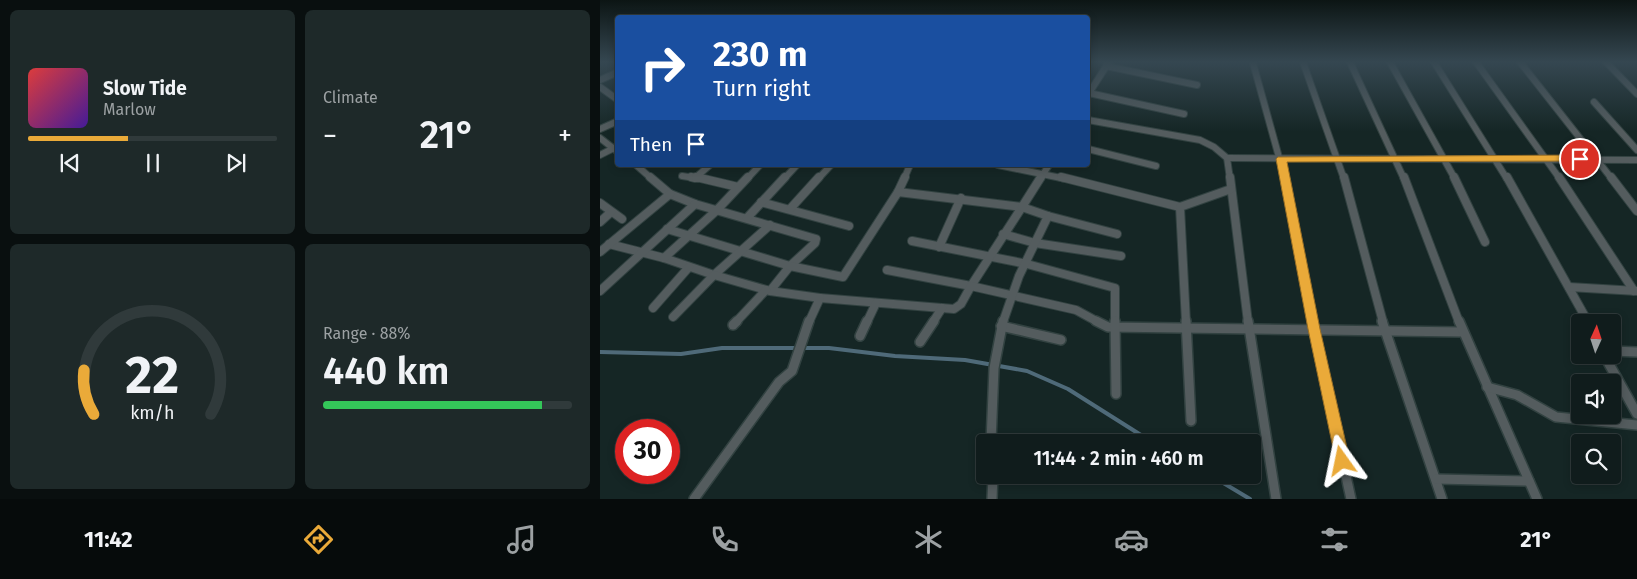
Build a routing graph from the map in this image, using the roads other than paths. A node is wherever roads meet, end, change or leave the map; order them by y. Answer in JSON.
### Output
{"nodes":[{"id":1,"x":1260,"y":85,"type":"edge"},
{"id":2,"x":1311,"y":85,"type":"edge"},
{"id":3,"x":1361,"y":85,"type":"edge"},
{"id":4,"x":1403,"y":85,"type":"edge"},
{"id":5,"x":1449,"y":85,"type":"edge"},
{"id":6,"x":1493,"y":85,"type":"edge"},
{"id":7,"x":1538,"y":85,"type":"edge"},
{"id":8,"x":600,"y":87,"type":"edge"},
{"id":9,"x":1090,"y":93,"type":"edge"},
{"id":10,"x":615,"y":98,"type":"edge"},
{"id":11,"x":1594,"y":102,"type":"dead end"},
{"id":12,"x":1184,"y":114,"type":"dead end"},
{"id":13,"x":1090,"y":120,"type":"edge"},
{"id":14,"x":615,"y":122,"type":"edge"},
{"id":15,"x":600,"y":129,"type":"edge"},
{"id":16,"x":600,"y":138,"type":"edge"},
{"id":17,"x":615,"y":148,"type":"edge"},
{"id":18,"x":615,"y":149,"type":"edge"},
{"id":19,"x":1090,"y":150,"type":"edge"},
{"id":20,"x":1637,"y":150,"type":"edge"},
{"id":21,"x":600,"y":156,"type":"edge"},
{"id":22,"x":1227,"y":158,"type":"junction"},
{"id":23,"x":1281,"y":159,"type":"junction"},
{"id":24,"x":1547,"y":159,"type":"junction"},
{"id":25,"x":1597,"y":159,"type":"junction"},
{"id":26,"x":1339,"y":160,"type":"junction"},
{"id":27,"x":1397,"y":160,"type":"junction"},
{"id":28,"x":1446,"y":160,"type":"junction"},
{"id":29,"x":1498,"y":160,"type":"junction"},
{"id":30,"x":1637,"y":160,"type":"edge"},
{"id":31,"x":1156,"y":166,"type":"dead end"},
{"id":32,"x":642,"y":167,"type":"edge"},
{"id":33,"x":708,"y":167,"type":"edge"},
{"id":34,"x":758,"y":167,"type":"edge"},
{"id":35,"x":794,"y":167,"type":"edge"},
{"id":36,"x":829,"y":167,"type":"edge"},
{"id":37,"x":909,"y":167,"type":"edge"},
{"id":38,"x":1010,"y":167,"type":"edge"},
{"id":39,"x":1048,"y":167,"type":"edge"},
{"id":40,"x":1044,"y":173,"type":"junction"},
{"id":41,"x":682,"y":176,"type":"dead end"},
{"id":42,"x":695,"y":178,"type":"junction"},
{"id":43,"x":738,"y":187,"type":"junction"},
{"id":44,"x":1231,"y":188,"type":"junction"},
{"id":45,"x":898,"y":192,"type":"junction"},
{"id":46,"x":670,"y":194,"type":"junction"},
{"id":47,"x":961,"y":198,"type":"junction"},
{"id":48,"x":761,"y":202,"type":"junction"},
{"id":49,"x":600,"y":203,"type":"edge"},
{"id":50,"x":695,"y":204,"type":"junction"},
{"id":51,"x":1022,"y":206,"type":"junction"},
{"id":52,"x":1180,"y":207,"type":"junction"},
{"id":53,"x":790,"y":209,"type":"junction"},
{"id":54,"x":717,"y":210,"type":"junction"},
{"id":55,"x":1637,"y":211,"type":"edge"},
{"id":56,"x":611,"y":212,"type":"junction"},
{"id":57,"x":1048,"y":216,"type":"junction"},
{"id":58,"x":622,"y":218,"type":"dead end"},
{"id":59,"x":747,"y":218,"type":"junction"},
{"id":60,"x":600,"y":222,"type":"edge"},
{"id":61,"x":770,"y":225,"type":"junction"},
{"id":62,"x":848,"y":226,"type":"dead end"},
{"id":63,"x":667,"y":229,"type":"junction"},
{"id":64,"x":688,"y":234,"type":"junction"},
{"id":65,"x":1004,"y":234,"type":"junction"},
{"id":66,"x":1117,"y":234,"type":"dead end"},
{"id":67,"x":912,"y":241,"type":"dead end"},
{"id":68,"x":1484,"y":242,"type":"dead end"},
{"id":69,"x":1035,"y":243,"type":"junction"},
{"id":70,"x":609,"y":244,"type":"junction"},
{"id":71,"x":939,"y":247,"type":"junction"},
{"id":72,"x":740,"y":251,"type":"junction"},
{"id":73,"x":600,"y":252,"type":"edge"},
{"id":74,"x":641,"y":252,"type":"junction"},
{"id":75,"x":1121,"y":256,"type":"dead end"},
{"id":76,"x":664,"y":258,"type":"junction"},
{"id":77,"x":988,"y":258,"type":"junction"},
{"id":78,"x":1026,"y":264,"type":"junction"},
{"id":79,"x":689,"y":266,"type":"junction"},
{"id":80,"x":790,"y":266,"type":"junction"},
{"id":81,"x":887,"y":270,"type":"dead end"},
{"id":82,"x":714,"y":275,"type":"junction"},
{"id":83,"x":972,"y":286,"type":"junction"},
{"id":84,"x":1569,"y":287,"type":"junction"},
{"id":85,"x":600,"y":290,"type":"edge"},
{"id":86,"x":768,"y":290,"type":"junction"},
{"id":87,"x":1636,"y":291,"type":"edge"},
{"id":88,"x":1011,"y":296,"type":"junction"},
{"id":89,"x":820,"y":298,"type":"junction"},
{"id":90,"x":876,"y":303,"type":"junction"},
{"id":91,"x":653,"y":308,"type":"dead end"},
{"id":92,"x":942,"y":308,"type":"junction"},
{"id":93,"x":1584,"y":314,"type":"edge"},
{"id":94,"x":673,"y":317,"type":"dead end"},
{"id":95,"x":733,"y":325,"type":"dead end"},
{"id":96,"x":1001,"y":326,"type":"junction"},
{"id":97,"x":1115,"y":327,"type":"junction"},
{"id":98,"x":1185,"y":327,"type":"junction"},
{"id":99,"x":1249,"y":328,"type":"junction"},
{"id":100,"x":1314,"y":329,"type":"junction"},
{"id":101,"x":1385,"y":330,"type":"junction"},
{"id":102,"x":1463,"y":332,"type":"junction"},
{"id":103,"x":860,"y":336,"type":"dead end"},
{"id":104,"x":1061,"y":340,"type":"dead end"},
{"id":105,"x":920,"y":342,"type":"dead end"},
{"id":106,"x":1621,"y":351,"type":"edge"},
{"id":107,"x":1637,"y":352,"type":"edge"},
{"id":108,"x":1609,"y":364,"type":"edge"},
{"id":109,"x":1487,"y":387,"type":"junction"},
{"id":110,"x":1116,"y":394,"type":"dead end"},
{"id":111,"x":1637,"y":414,"type":"edge"},
{"id":112,"x":1191,"y":421,"type":"dead end"},
{"id":113,"x":1637,"y":425,"type":"edge"},
{"id":114,"x":991,"y":434,"type":"edge"},
{"id":115,"x":1436,"y":479,"type":"junction"},
{"id":116,"x":1529,"y":481,"type":"junction"},
{"id":117,"x":992,"y":484,"type":"edge"},
{"id":118,"x":694,"y":499,"type":"edge"},
{"id":119,"x":992,"y":499,"type":"edge"},
{"id":120,"x":1276,"y":499,"type":"edge"},
{"id":121,"x":1350,"y":499,"type":"edge"},
{"id":122,"x":1442,"y":499,"type":"edge"},
{"id":123,"x":1537,"y":499,"type":"edge"}],
"edges":[{"from":1,"to":23,"type":"street"},
{"from":2,"to":26,"type":"street"},
{"from":3,"to":27,"type":"street"},
{"from":4,"to":28,"type":"street"},
{"from":5,"to":29,"type":"street"},
{"from":6,"to":24,"type":"street"},
{"from":7,"to":25,"type":"street"},
{"from":8,"to":10,"type":"street"},
{"from":9,"to":12,"type":"street"},
{"from":11,"to":20,"type":"street"},
{"from":13,"to":22,"type":"street"},
{"from":14,"to":15,"type":"street"},
{"from":16,"to":17,"type":"street"},
{"from":18,"to":21,"type":"street"},
{"from":19,"to":31,"type":"street"},
{"from":22,"to":23,"type":"street"},
{"from":22,"to":44,"type":"street"},
{"from":23,"to":26,"type":"street"},
{"from":23,"to":100,"type":"street"},
{"from":24,"to":25,"type":"street"},
{"from":24,"to":29,"type":"street"},
{"from":24,"to":87,"type":"street"},
{"from":25,"to":30,"type":"street"},
{"from":25,"to":55,"type":"street"},
{"from":26,"to":27,"type":"street"},
{"from":26,"to":101,"type":"street"},
{"from":27,"to":28,"type":"street"},
{"from":27,"to":102,"type":"street"},
{"from":28,"to":29,"type":"street"},
{"from":28,"to":68,"type":"street"},
{"from":29,"to":84,"type":"street"},
{"from":32,"to":46,"type":"street"},
{"from":33,"to":42,"type":"street"},
{"from":34,"to":43,"type":"street"},
{"from":35,"to":48,"type":"street"},
{"from":36,"to":53,"type":"street"},
{"from":37,"to":45,"type":"street"},
{"from":38,"to":40,"type":"street"},
{"from":39,"to":40,"type":"street"},
{"from":40,"to":51,"type":"street"},
{"from":40,"to":52,"type":"street"},
{"from":41,"to":42,"type":"street"},
{"from":42,"to":43,"type":"street"},
{"from":43,"to":54,"type":"street"},
{"from":44,"to":52,"type":"street"},
{"from":44,"to":99,"type":"street"},
{"from":45,"to":47,"type":"street"},
{"from":45,"to":80,"type":"street"},
{"from":46,"to":50,"type":"street"},
{"from":46,"to":70,"type":"street"},
{"from":47,"to":51,"type":"street"},
{"from":47,"to":71,"type":"street"},
{"from":48,"to":53,"type":"street"},
{"from":48,"to":59,"type":"street"},
{"from":49,"to":56,"type":"street"},
{"from":50,"to":54,"type":"street"},
{"from":50,"to":63,"type":"street"},
{"from":51,"to":57,"type":"street"},
{"from":51,"to":65,"type":"street"},
{"from":52,"to":98,"type":"street"},
{"from":53,"to":62,"type":"street"},
{"from":54,"to":59,"type":"street"},
{"from":54,"to":64,"type":"street"},
{"from":56,"to":58,"type":"street"},
{"from":56,"to":60,"type":"street"},
{"from":57,"to":66,"type":"street"},
{"from":57,"to":69,"type":"street"},
{"from":59,"to":61,"type":"street"},
{"from":61,"to":72,"type":"street"},
{"from":61,"to":80,"type":"street"},
{"from":63,"to":64,"type":"street"},
{"from":63,"to":74,"type":"street"},
{"from":64,"to":72,"type":"street"},
{"from":64,"to":76,"type":"street"},
{"from":65,"to":69,"type":"street"},
{"from":65,"to":77,"type":"street"},
{"from":67,"to":71,"type":"street"},
{"from":69,"to":75,"type":"street"},
{"from":69,"to":78,"type":"street"},
{"from":70,"to":73,"type":"street"},
{"from":70,"to":74,"type":"street"},
{"from":71,"to":77,"type":"street"},
{"from":72,"to":80,"type":"street"},
{"from":72,"to":82,"type":"street"},
{"from":74,"to":76,"type":"street"},
{"from":74,"to":85,"type":"street"},
{"from":76,"to":79,"type":"street"},
{"from":77,"to":78,"type":"street"},
{"from":77,"to":83,"type":"street"},
{"from":78,"to":88,"type":"street"},
{"from":78,"to":97,"type":"street"},
{"from":79,"to":82,"type":"street"},
{"from":79,"to":91,"type":"street"},
{"from":80,"to":86,"type":"street"},
{"from":81,"to":83,"type":"street"},
{"from":82,"to":86,"type":"street"},
{"from":82,"to":94,"type":"street"},
{"from":83,"to":88,"type":"street"},
{"from":83,"to":92,"type":"street"},
{"from":84,"to":87,"type":"street"},
{"from":84,"to":93,"type":"street"},
{"from":86,"to":89,"type":"street"},
{"from":86,"to":95,"type":"street"},
{"from":88,"to":96,"type":"street"},
{"from":88,"to":97,"type":"street"},
{"from":89,"to":90,"type":"street"},
{"from":89,"to":118,"type":"street"},
{"from":90,"to":92,"type":"street"},
{"from":90,"to":103,"type":"street"},
{"from":92,"to":105,"type":"street"},
{"from":96,"to":104,"type":"street"},
{"from":96,"to":114,"type":"street"},
{"from":97,"to":98,"type":"street"},
{"from":97,"to":110,"type":"street"},
{"from":98,"to":99,"type":"street"},
{"from":98,"to":112,"type":"street"},
{"from":99,"to":100,"type":"street"},
{"from":99,"to":120,"type":"street"},
{"from":100,"to":101,"type":"street"},
{"from":100,"to":121,"type":"street"},
{"from":101,"to":102,"type":"street"},
{"from":101,"to":115,"type":"street"},
{"from":102,"to":109,"type":"street"},
{"from":106,"to":107,"type":"street"},
{"from":108,"to":111,"type":"street"},
{"from":109,"to":113,"type":"street"},
{"from":109,"to":116,"type":"street"},
{"from":115,"to":116,"type":"street"},
{"from":115,"to":122,"type":"street"},
{"from":116,"to":123,"type":"street"},
{"from":117,"to":119,"type":"street"}]}
